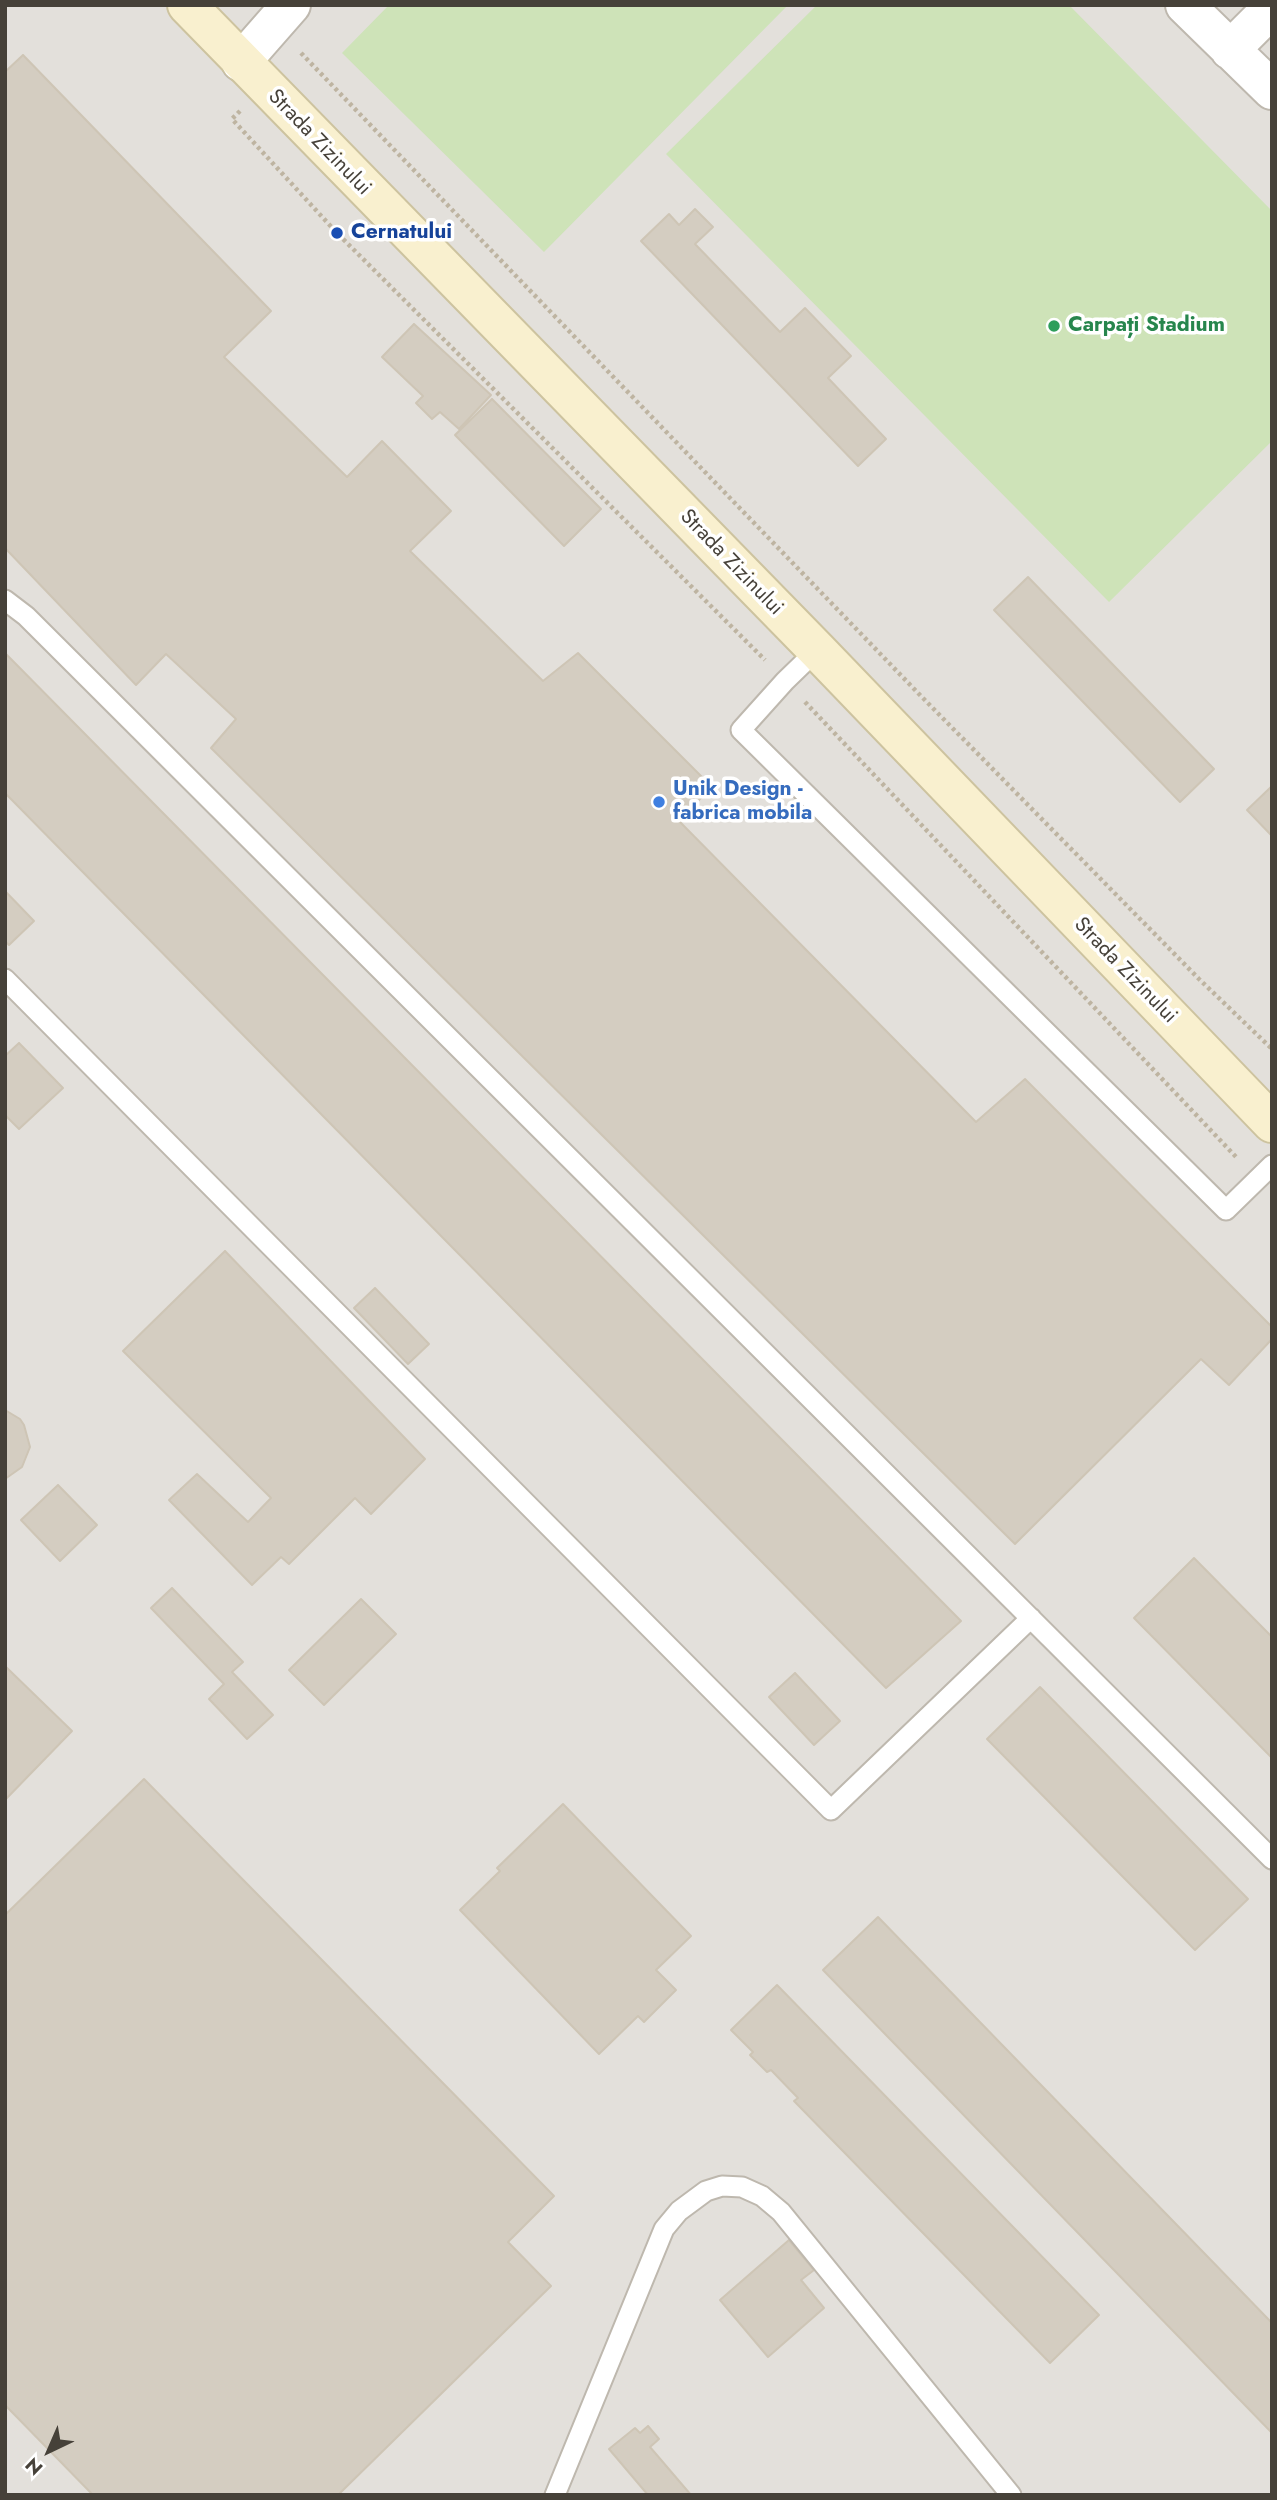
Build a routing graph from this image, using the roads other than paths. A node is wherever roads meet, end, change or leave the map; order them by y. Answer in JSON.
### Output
{"nodes":[{"id":1,"x":187,"y":5,"type":"edge"},
{"id":2,"x":1185,"y":5,"type":"edge"},
{"id":3,"x":1272,"y":8,"type":"edge"},
{"id":4,"x":282,"y":15,"type":"edge"},
{"id":5,"x":1230,"y":50,"type":"junction"},
{"id":6,"x":253,"y":75,"type":"junction"},
{"id":7,"x":1272,"y":90,"type":"edge"},
{"id":8,"x":5,"y":600,"type":"edge"},
{"id":9,"x":817,"y":650,"type":"junction"},
{"id":10,"x":5,"y":979,"type":"edge"},
{"id":11,"x":1272,"y":1123,"type":"edge"},
{"id":12,"x":1272,"y":1165,"type":"edge"},
{"id":13,"x":1031,"y":1618,"type":"junction"},
{"id":14,"x":1272,"y":1860,"type":"edge"},
{"id":15,"x":555,"y":2495,"type":"edge"},
{"id":16,"x":1011,"y":2495,"type":"edge"}],
"edges":[{"from":1,"to":6,"type":"main road","name":"Strada Zizinului"},
{"from":2,"to":5,"type":"street"},
{"from":3,"to":5,"type":"street"},
{"from":4,"to":6,"type":"street"},
{"from":5,"to":7,"type":"street"},
{"from":6,"to":9,"type":"main road","name":"Strada Zizinului"},
{"from":8,"to":13,"type":"lane"},
{"from":9,"to":11,"type":"main road","name":"Strada Zizinului"},
{"from":9,"to":12,"type":"lane"},
{"from":10,"to":13,"type":"lane"},
{"from":13,"to":14,"type":"lane"},
{"from":15,"to":16,"type":"lane"}]}
